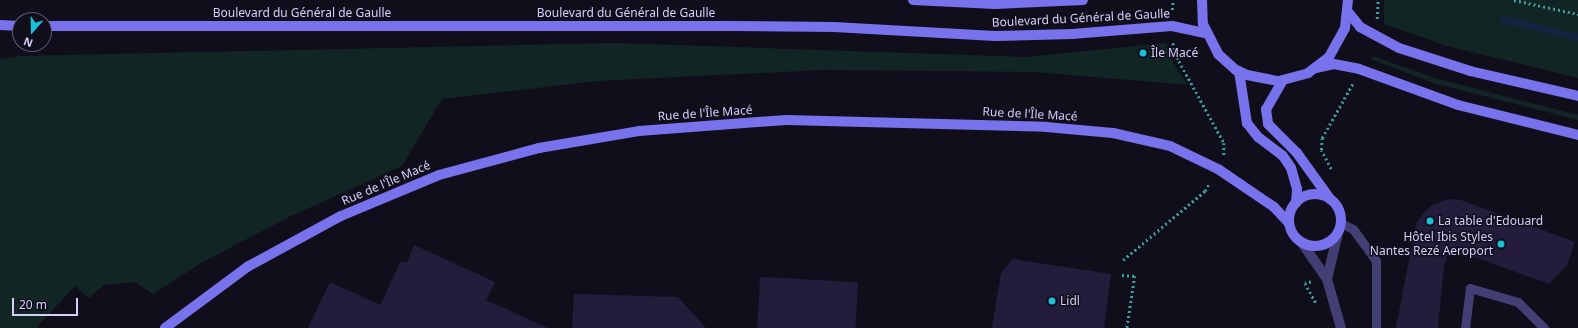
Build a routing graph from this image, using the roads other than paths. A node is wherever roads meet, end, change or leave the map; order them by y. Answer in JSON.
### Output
{"nodes":[{"id":1,"x":912,"y":0,"type":"edge"},
{"id":2,"x":1083,"y":0,"type":"edge"},
{"id":3,"x":1202,"y":0,"type":"edge"},
{"id":4,"x":1348,"y":0,"type":"edge"},
{"id":5,"x":1348,"y":12,"type":"junction"},
{"id":6,"x":0,"y":26,"type":"edge"},
{"id":7,"x":12,"y":26,"type":"edge"},
{"id":8,"x":52,"y":26,"type":"edge"},
{"id":9,"x":1206,"y":33,"type":"junction"},
{"id":10,"x":1317,"y":68,"type":"junction"},
{"id":11,"x":1239,"y":72,"type":"junction"},
{"id":12,"x":1283,"y":80,"type":"junction"},
{"id":13,"x":1578,"y":96,"type":"edge"},
{"id":14,"x":1578,"y":135,"type":"edge"},
{"id":15,"x":1330,"y":199,"type":"junction"},
{"id":16,"x":1294,"y":205,"type":"junction"},
{"id":17,"x":1274,"y":208,"type":"junction"},
{"id":18,"x":1289,"y":223,"type":"junction"},
{"id":19,"x":1341,"y":223,"type":"junction"},
{"id":20,"x":1338,"y":233,"type":"junction"},
{"id":21,"x":1302,"y":243,"type":"junction"},
{"id":22,"x":1327,"y":279,"type":"junction"},
{"id":23,"x":1540,"y":327,"type":"edge"},
{"id":24,"x":165,"y":328,"type":"edge"},
{"id":25,"x":1341,"y":328,"type":"edge"},
{"id":26,"x":1376,"y":328,"type":"edge"},
{"id":27,"x":1465,"y":328,"type":"edge"}],
"edges":[{"from":1,"to":2,"type":"main road","name":"Boulevard du Général de Gaulle"},
{"from":3,"to":9,"type":"main road"},
{"from":4,"to":5,"type":"main road"},
{"from":5,"to":10,"type":"main road"},
{"from":5,"to":13,"type":"main road"},
{"from":6,"to":7,"type":"main road"},
{"from":8,"to":9,"type":"main road","name":"Boulevard du Général de Gaulle"},
{"from":9,"to":11,"type":"main road"},
{"from":10,"to":12,"type":"main road"},
{"from":10,"to":14,"type":"main road"},
{"from":11,"to":12,"type":"main road"},
{"from":11,"to":16,"type":"main road"},
{"from":12,"to":15,"type":"main road"},
{"from":15,"to":16,"type":"main road"},
{"from":15,"to":19,"type":"main road"},
{"from":16,"to":17,"type":"main road"},
{"from":16,"to":18,"type":"main road"},
{"from":17,"to":18,"type":"main road","name":"Rue de l'Île Macé"},
{"from":17,"to":24,"type":"main road","name":"Rue de l'Île Macé"},
{"from":18,"to":21,"type":"main road"},
{"from":19,"to":20,"type":"main road"},
{"from":19,"to":26,"type":"lane"},
{"from":20,"to":21,"type":"main road"},
{"from":20,"to":22,"type":"street"},
{"from":21,"to":22,"type":"street"},
{"from":22,"to":25,"type":"street"},
{"from":23,"to":27,"type":"lane"}]}
